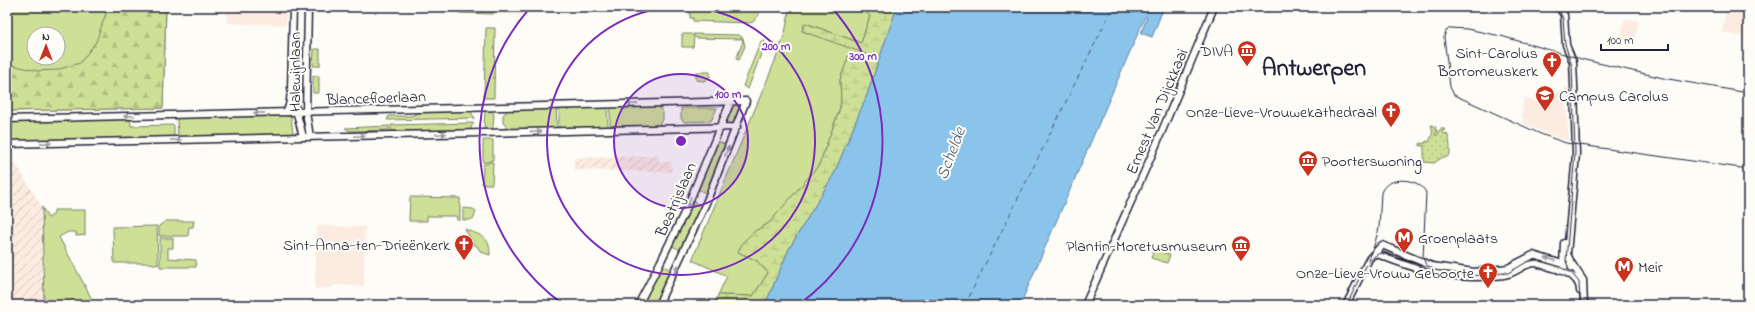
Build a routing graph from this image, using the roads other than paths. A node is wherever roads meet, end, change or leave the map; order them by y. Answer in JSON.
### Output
{"nodes":[{"id":1,"x":293,"y":7,"type":"edge"},
{"id":2,"x":308,"y":7,"type":"edge"},
{"id":3,"x":1214,"y":7,"type":"edge"},
{"id":4,"x":1559,"y":7,"type":"edge"},
{"id":5,"x":291,"y":90,"type":"junction"},
{"id":6,"x":731,"y":101,"type":"junction"},
{"id":7,"x":746,"y":101,"type":"joint"},
{"id":8,"x":286,"y":112,"type":"junction"},
{"id":9,"x":298,"y":112,"type":"junction"},
{"id":10,"x":306,"y":112,"type":"junction"},
{"id":11,"x":7,"y":119,"type":"edge"},
{"id":12,"x":720,"y":127,"type":"junction"},
{"id":13,"x":737,"y":127,"type":"junction"},
{"id":14,"x":307,"y":137,"type":"junction"},
{"id":15,"x":7,"y":144,"type":"edge"},
{"id":16,"x":1571,"y":206,"type":"junction"},
{"id":17,"x":1375,"y":253,"type":"junction"},
{"id":18,"x":1563,"y":264,"type":"junction"},
{"id":19,"x":1577,"y":270,"type":"junction"},
{"id":20,"x":1568,"y":274,"type":"junction"},
{"id":21,"x":1582,"y":287,"type":"junction"},
{"id":22,"x":638,"y":305,"type":"edge"},
{"id":23,"x":658,"y":305,"type":"edge"},
{"id":24,"x":1085,"y":305,"type":"edge"},
{"id":25,"x":1346,"y":305,"type":"edge"},
{"id":26,"x":1580,"y":305,"type":"edge"},
{"id":27,"x":1584,"y":305,"type":"edge"}],
"edges":[{"from":1,"to":5,"type":"street","name":"Halewijnlaan"},
{"from":2,"to":10,"type":"street","name":"Halewijnlaan"},
{"from":3,"to":24,"type":"street","name":"Ernest Van Dijckkaai"},
{"from":4,"to":16,"type":"street"},
{"from":5,"to":8,"type":"street","name":"Halewijnlaan"},
{"from":5,"to":9,"type":"street","name":"Halewijnlaan"},
{"from":6,"to":7,"type":"street","name":"Blancefloerlaan"},
{"from":6,"to":10,"type":"street","name":"Blancefloerlaan","one_way":true},
{"from":6,"to":12,"type":"street","name":"Beatrijslaan"},
{"from":7,"to":13,"type":"street","name":"Beatrijslaan"},
{"from":8,"to":9,"type":"street","name":"Blancefloerlaan"},
{"from":8,"to":11,"type":"street","name":"Blancefloerlaan","one_way":true},
{"from":9,"to":10,"type":"street","name":"Blancefloerlaan"},
{"from":9,"to":14,"type":"street","name":"Halewijnlaan"},
{"from":10,"to":14,"type":"street","name":"Halewijnlaan"},
{"from":12,"to":13,"type":"street"},
{"from":14,"to":12,"type":"street","one_way":true},
{"from":12,"to":22,"type":"street","name":"Beatrijslaan","one_way":true},
{"from":23,"to":13,"type":"street","name":"Beatrijslaan","one_way":true},
{"from":15,"to":14,"type":"street","one_way":true},
{"from":16,"to":18,"type":"street"},
{"from":16,"to":19,"type":"street"},
{"from":18,"to":17,"type":"street","one_way":true},
{"from":17,"to":20,"type":"street"},
{"from":17,"to":25,"type":"street"},
{"from":18,"to":19,"type":"street"},
{"from":18,"to":20,"type":"street"},
{"from":19,"to":21,"type":"street"},
{"from":20,"to":21,"type":"street"},
{"from":21,"to":26,"type":"street"},
{"from":21,"to":27,"type":"street"}]}
